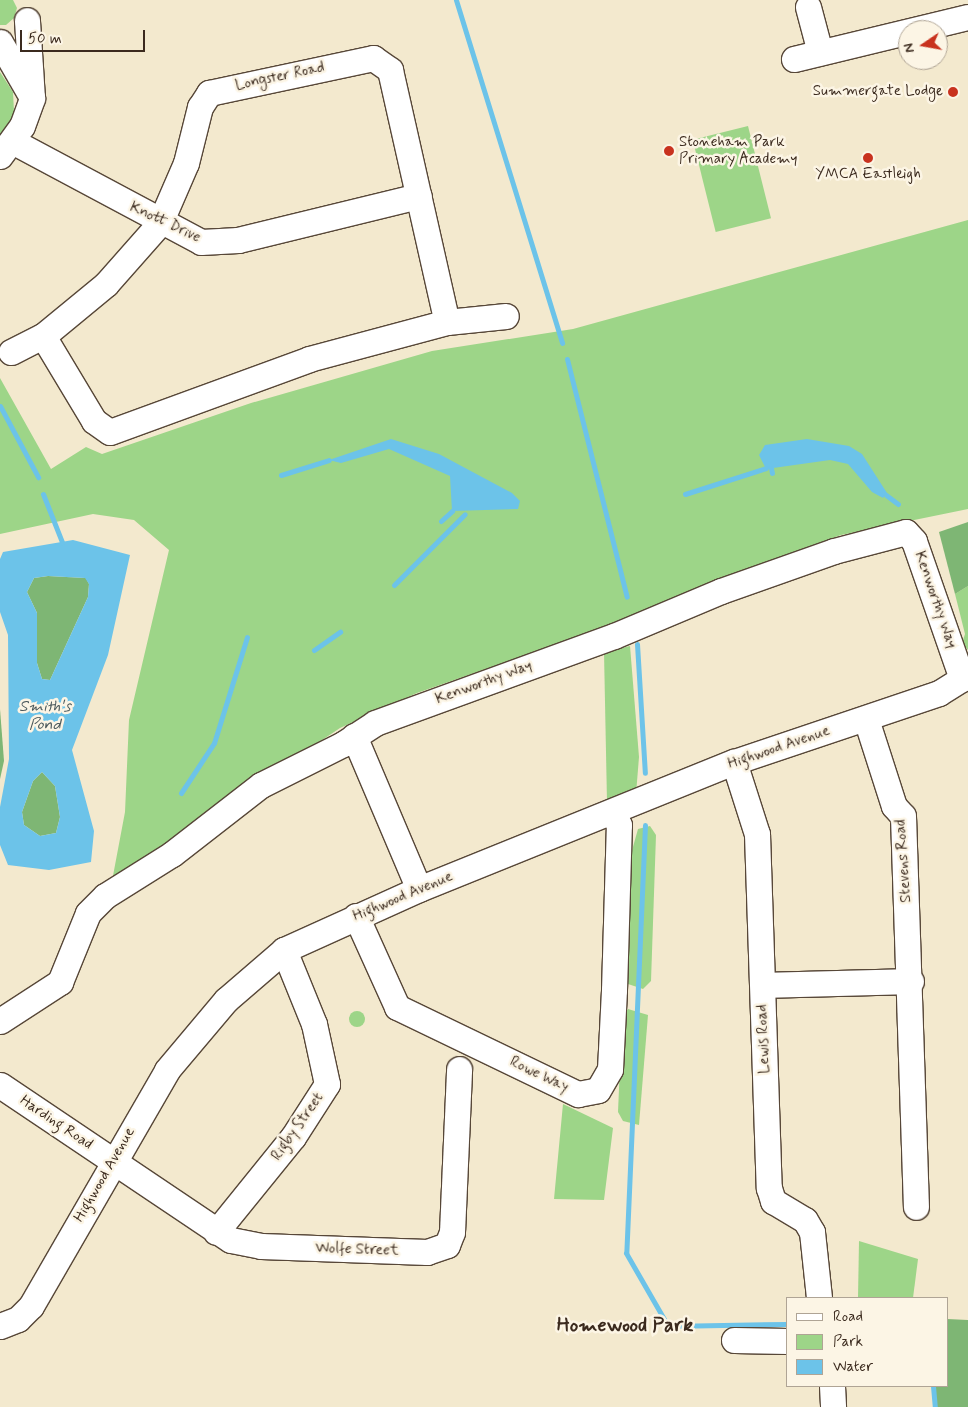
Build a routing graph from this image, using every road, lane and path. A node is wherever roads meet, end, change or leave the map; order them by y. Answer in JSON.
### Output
{"nodes":[{"id":1,"x":30,"y":6,"type":"edge"},
{"id":2,"x":808,"y":7,"type":"dead end"},
{"id":3,"x":968,"y":18,"type":"edge"},
{"id":4,"x":0,"y":35,"type":"edge"},
{"id":5,"x":0,"y":42,"type":"edge"},
{"id":6,"x":820,"y":52,"type":"junction"},
{"id":7,"x":794,"y":58,"type":"dead end"},
{"id":8,"x":32,"y":98,"type":"junction"},
{"id":9,"x":6,"y":149,"type":"edge"},
{"id":10,"x":419,"y":196,"type":"junction"},
{"id":11,"x":160,"y":223,"type":"junction"},
{"id":12,"x":506,"y":316,"type":"dead end"},
{"id":13,"x":447,"y":322,"type":"junction"},
{"id":14,"x":43,"y":336,"type":"junction"},
{"id":15,"x":11,"y":352,"type":"dead end"},
{"id":16,"x":965,"y":677,"type":"edge"},
{"id":17,"x":866,"y":719,"type":"junction"},
{"id":18,"x":354,"y":736,"type":"junction"},
{"id":19,"x":734,"y":762,"type":"junction"},
{"id":20,"x":613,"y":813,"type":"junction"},
{"id":21,"x":419,"y":889,"type":"junction"},
{"id":22,"x":356,"y":916,"type":"junction"},
{"id":23,"x":284,"y":950,"type":"junction"},
{"id":24,"x":911,"y":981,"type":"junction"},
{"id":25,"x":763,"y":985,"type":"junction"},
{"id":26,"x":0,"y":1021,"type":"edge"},
{"id":27,"x":459,"y":1069,"type":"dead end"},
{"id":28,"x":0,"y":1085,"type":"edge"},
{"id":29,"x":112,"y":1161,"type":"junction"},
{"id":30,"x":916,"y":1207,"type":"dead end"},
{"id":31,"x":216,"y":1232,"type":"junction"},
{"id":32,"x":819,"y":1297,"type":"edge"},
{"id":33,"x":0,"y":1326,"type":"edge"},
{"id":34,"x":734,"y":1340,"type":"dead end"},
{"id":35,"x":786,"y":1341,"type":"edge"},
{"id":36,"x":832,"y":1387,"type":"edge"},
{"id":37,"x":833,"y":1407,"type":"edge"}],
"edges":[{"from":1,"to":4,"type":"street"},
{"from":1,"to":8,"type":"street"},
{"from":2,"to":6,"type":"street"},
{"from":3,"to":6,"type":"street"},
{"from":5,"to":8,"type":"street"},
{"from":6,"to":7,"type":"street"},
{"from":8,"to":9,"type":"street"},
{"from":9,"to":11,"type":"street","name":"Knott Drive"},
{"from":10,"to":11,"type":"street","name":"Knott Drive"},
{"from":10,"to":11,"type":"street","name":"Longster Road"},
{"from":10,"to":13,"type":"street","name":"Longster Road"},
{"from":11,"to":14,"type":"street","name":"Longster Road"},
{"from":12,"to":13,"type":"street"},
{"from":13,"to":14,"type":"street"},
{"from":14,"to":15,"type":"street","name":"Longster Road"},
{"from":16,"to":17,"type":"street","name":"Highwood Avenue"},
{"from":16,"to":18,"type":"street","name":"Kenworthy Way"},
{"from":17,"to":19,"type":"street","name":"Highwood Avenue"},
{"from":17,"to":24,"type":"street","name":"Stevens Road"},
{"from":18,"to":21,"type":"street"},
{"from":18,"to":26,"type":"street","name":"Kenworthy Way"},
{"from":19,"to":20,"type":"street","name":"Highwood Avenue"},
{"from":19,"to":25,"type":"street","name":"Lewis Road"},
{"from":20,"to":21,"type":"street","name":"Highwood Avenue"},
{"from":20,"to":22,"type":"street","name":"Rowe Way"},
{"from":21,"to":22,"type":"street","name":"Highwood Avenue"},
{"from":22,"to":23,"type":"street","name":"Highwood Avenue"},
{"from":23,"to":29,"type":"street","name":"Highwood Avenue"},
{"from":23,"to":31,"type":"street","name":"Rigby Street"},
{"from":24,"to":25,"type":"street"},
{"from":24,"to":30,"type":"street","name":"Stevens Road"},
{"from":25,"to":32,"type":"street","name":"Lewis Road"},
{"from":27,"to":31,"type":"street","name":"Wolfe Street"},
{"from":28,"to":29,"type":"street","name":"Harding Road"},
{"from":29,"to":31,"type":"street","name":"Wolfe Street"},
{"from":29,"to":33,"type":"street","name":"Highwood Avenue"},
{"from":34,"to":35,"type":"street"},
{"from":36,"to":37,"type":"street"}]}
